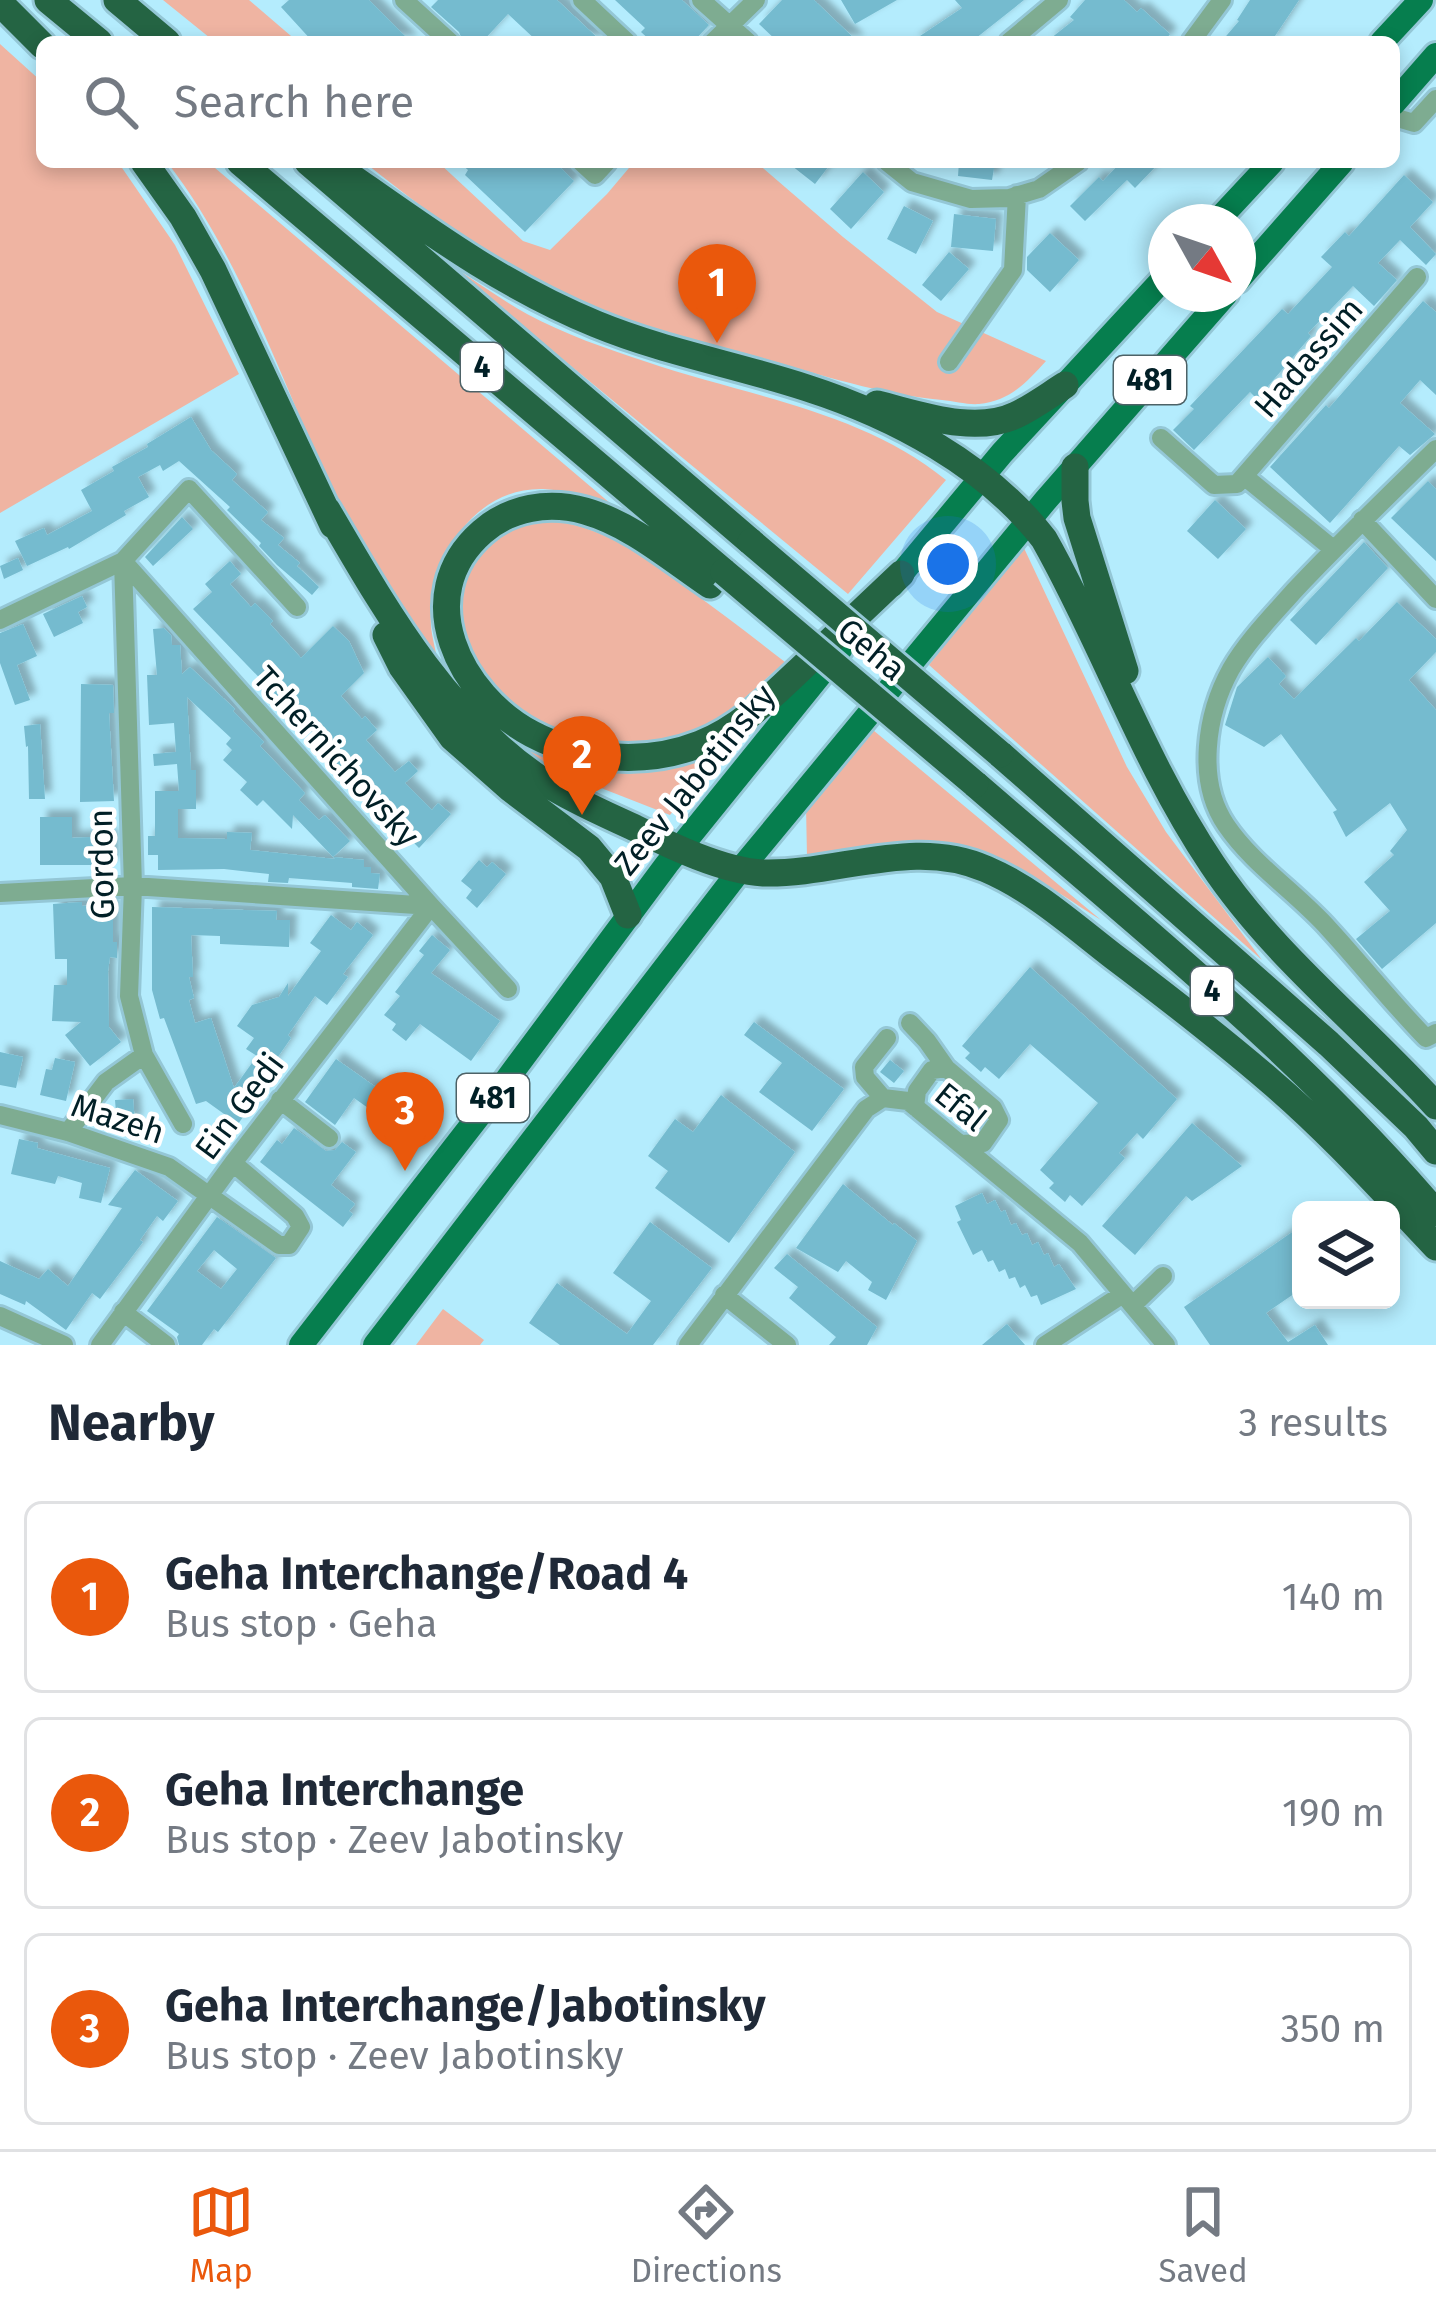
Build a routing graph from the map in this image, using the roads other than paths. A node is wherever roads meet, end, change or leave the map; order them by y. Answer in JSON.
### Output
{"nodes":[{"id":1,"x":48,"y":0,"type":"edge"},
{"id":2,"x":117,"y":0,"type":"edge"},
{"id":3,"x":582,"y":0,"type":"edge"},
{"id":4,"x":701,"y":0,"type":"edge"},
{"id":5,"x":756,"y":0,"type":"edge"},
{"id":6,"x":1059,"y":0,"type":"edge"},
{"id":7,"x":1222,"y":0,"type":"edge"},
{"id":8,"x":1421,"y":0,"type":"edge"},
{"id":9,"x":410,"y":2,"type":"edge"},
{"id":10,"x":0,"y":3,"type":"edge"},
{"id":11,"x":728,"y":25,"type":"junction"},
{"id":12,"x":92,"y":36,"type":"edge"},
{"id":13,"x":159,"y":36,"type":"edge"},
{"id":14,"x":445,"y":36,"type":"edge"},
{"id":15,"x":621,"y":36,"type":"edge"},
{"id":16,"x":718,"y":36,"type":"edge"},
{"id":17,"x":741,"y":36,"type":"edge"},
{"id":18,"x":1016,"y":36,"type":"edge"},
{"id":19,"x":1195,"y":36,"type":"edge"},
{"id":20,"x":1388,"y":36,"type":"edge"},
{"id":21,"x":36,"y":39,"type":"edge"},
{"id":22,"x":1436,"y":55,"type":"edge"},
{"id":23,"x":1400,"y":96,"type":"edge"},
{"id":24,"x":1436,"y":99,"type":"edge"},
{"id":25,"x":1400,"y":119,"type":"edge"},
{"id":26,"x":148,"y":168,"type":"edge"},
{"id":27,"x":247,"y":168,"type":"edge"},
{"id":28,"x":315,"y":168,"type":"edge"},
{"id":29,"x":339,"y":168,"type":"edge"},
{"id":30,"x":894,"y":168,"type":"edge"},
{"id":31,"x":1069,"y":168,"type":"edge"},
{"id":32,"x":1266,"y":168,"type":"edge"},
{"id":33,"x":1337,"y":168,"type":"edge"},
{"id":34,"x":1018,"y":195,"type":"junction"},
{"id":35,"x":1233,"y":204,"type":"edge"},
{"id":36,"x":1256,"y":260,"type":"edge"},
{"id":37,"x":1417,"y":277,"type":"dead end"},
{"id":38,"x":1148,"y":295,"type":"edge"},
{"id":39,"x":1210,"y":312,"type":"edge"},
{"id":40,"x":949,"y":362,"type":"dead end"},
{"id":41,"x":1064,"y":385,"type":"junction"},
{"id":42,"x":810,"y":388,"type":"junction"},
{"id":43,"x":1161,"y":438,"type":"dead end"},
{"id":44,"x":1436,"y":449,"type":"edge"},
{"id":45,"x":1075,"y":467,"type":"junction"},
{"id":46,"x":1244,"y":476,"type":"junction"},
{"id":47,"x":981,"y":477,"type":"junction"},
{"id":48,"x":327,"y":510,"type":"junction"},
{"id":49,"x":1029,"y":520,"type":"junction"},
{"id":50,"x":1362,"y":520,"type":"junction"},
{"id":51,"x":1333,"y":549,"type":"junction"},
{"id":52,"x":122,"y":561,"type":"junction"},
{"id":53,"x":901,"y":574,"type":"junction"},
{"id":54,"x":717,"y":578,"type":"junction"},
{"id":55,"x":1436,"y":599,"type":"edge"},
{"id":56,"x":297,"y":607,"type":"dead end"},
{"id":57,"x":0,"y":620,"type":"edge"},
{"id":58,"x":1152,"y":755,"type":"junction"},
{"id":59,"x":680,"y":848,"type":"junction"},
{"id":60,"x":740,"y":870,"type":"junction"},
{"id":61,"x":133,"y":886,"type":"junction"},
{"id":62,"x":0,"y":893,"type":"edge"},
{"id":63,"x":431,"y":906,"type":"junction"},
{"id":64,"x":628,"y":915,"type":"junction"},
{"id":65,"x":508,"y":989,"type":"dead end"},
{"id":66,"x":910,"y":1023,"type":"dead end"},
{"id":67,"x":1436,"y":1033,"type":"edge"},
{"id":68,"x":887,"y":1038,"type":"dead end"},
{"id":69,"x":144,"y":1055,"type":"junction"},
{"id":70,"x":946,"y":1068,"type":"junction"},
{"id":71,"x":883,"y":1098,"type":"junction"},
{"id":72,"x":280,"y":1100,"type":"junction"},
{"id":73,"x":1436,"y":1106,"type":"edge"},
{"id":74,"x":915,"y":1107,"type":"junction"},
{"id":75,"x":0,"y":1115,"type":"edge"},
{"id":76,"x":183,"y":1124,"type":"dead end"},
{"id":77,"x":68,"y":1132,"type":"junction"},
{"id":78,"x":329,"y":1138,"type":"dead end"},
{"id":79,"x":960,"y":1144,"type":"junction"},
{"id":80,"x":1436,"y":1151,"type":"edge"},
{"id":81,"x":233,"y":1163,"type":"junction"},
{"id":82,"x":210,"y":1194,"type":"junction"},
{"id":83,"x":1436,"y":1213,"type":"edge"},
{"id":84,"x":1436,"y":1247,"type":"edge"},
{"id":85,"x":1163,"y":1276,"type":"dead end"},
{"id":86,"x":724,"y":1295,"type":"junction"},
{"id":87,"x":1128,"y":1299,"type":"junction"},
{"id":88,"x":123,"y":1312,"type":"junction"},
{"id":89,"x":0,"y":1316,"type":"edge"},
{"id":90,"x":378,"y":1343,"type":"edge"},
{"id":91,"x":64,"y":1345,"type":"edge"},
{"id":92,"x":100,"y":1345,"type":"edge"},
{"id":93,"x":166,"y":1345,"type":"edge"},
{"id":94,"x":301,"y":1345,"type":"edge"},
{"id":95,"x":688,"y":1345,"type":"edge"},
{"id":96,"x":787,"y":1345,"type":"edge"},
{"id":97,"x":1046,"y":1345,"type":"edge"},
{"id":98,"x":1166,"y":1345,"type":"edge"}],
"edges":[{"from":1,"to":12,"type":"highway"},
{"from":2,"to":13,"type":"highway"},
{"from":3,"to":15,"type":"street"},
{"from":4,"to":11,"type":"street"},
{"from":5,"to":11,"type":"street"},
{"from":6,"to":18,"type":"street"},
{"from":7,"to":19,"type":"street"},
{"from":8,"to":20,"type":"main road"},
{"from":9,"to":14,"type":"street"},
{"from":10,"to":21,"type":"highway"},
{"from":11,"to":16,"type":"street"},
{"from":11,"to":17,"type":"street"},
{"from":22,"to":23,"type":"main road"},
{"from":24,"to":25,"type":"street"},
{"from":26,"to":48,"type":"highway"},
{"from":27,"to":54,"type":"highway","name":"Geha","number":"4"},
{"from":28,"to":80,"type":"highway","name":"Geha","number":"4","bridge":true},
{"from":29,"to":42,"type":"highway"},
{"from":30,"to":34,"type":"street"},
{"from":31,"to":34,"type":"street"},
{"from":32,"to":35,"type":"main road"},
{"from":33,"to":36,"type":"main road"},
{"from":34,"to":40,"type":"street"},
{"from":37,"to":46,"type":"street","name":"Hadassim"},
{"from":38,"to":41,"type":"main road","name":"Zeev Jabotinsky","number":"481"},
{"from":39,"to":45,"type":"main road","number":"481"},
{"from":41,"to":42,"type":"highway"},
{"from":41,"to":47,"type":"main road","name":"Zeev Jabotinsky","number":"481"},
{"from":42,"to":47,"type":"highway"},
{"from":43,"to":46,"type":"street"},
{"from":44,"to":50,"type":"street"},
{"from":45,"to":49,"type":"main road","number":"481"},
{"from":45,"to":58,"type":"highway"},
{"from":46,"to":51,"type":"street"},
{"from":47,"to":49,"type":"highway"},
{"from":47,"to":53,"type":"main road","name":"Zeev Jabotinsky","number":"481"},
{"from":48,"to":59,"type":"highway"},
{"from":48,"to":64,"type":"highway"},
{"from":49,"to":58,"type":"highway"},
{"from":49,"to":60,"type":"main road","number":"481"},
{"from":50,"to":51,"type":"street"},
{"from":50,"to":55,"type":"street"},
{"from":51,"to":67,"type":"street"},
{"from":52,"to":56,"type":"street"},
{"from":52,"to":57,"type":"street"},
{"from":52,"to":61,"type":"street","name":"Gordon"},
{"from":52,"to":63,"type":"street","name":"Tchernichovsky"},
{"from":53,"to":54,"type":"highway"},
{"from":53,"to":59,"type":"main road","name":"Zeev Jabotinsky","number":"481"},
{"from":54,"to":83,"type":"highway","name":"Geha","number":"4","bridge":true},
{"from":58,"to":73,"type":"highway"},
{"from":59,"to":60,"type":"highway"},
{"from":59,"to":64,"type":"main road","name":"Zeev Jabotinsky","number":"481"},
{"from":60,"to":84,"type":"highway"},
{"from":60,"to":90,"type":"main road","number":"481"},
{"from":61,"to":62,"type":"street"},
{"from":61,"to":63,"type":"street"},
{"from":61,"to":69,"type":"street","name":"Gordon"},
{"from":63,"to":65,"type":"street","name":"Tchernichovsky"},
{"from":63,"to":72,"type":"street","name":"Ein Gedi"},
{"from":64,"to":94,"type":"main road","name":"Zeev Jabotinsky","number":"481"},
{"from":66,"to":70,"type":"street"},
{"from":68,"to":71,"type":"street"},
{"from":69,"to":76,"type":"street","name":"Gordon"},
{"from":69,"to":77,"type":"street"},
{"from":70,"to":74,"type":"street"},
{"from":70,"to":79,"type":"street"},
{"from":71,"to":74,"type":"street","name":"Efal"},
{"from":71,"to":86,"type":"street","name":"Efal"},
{"from":72,"to":78,"type":"street"},
{"from":72,"to":81,"type":"street","name":"Ein Gedi"},
{"from":74,"to":79,"type":"street","name":"Efal"},
{"from":75,"to":77,"type":"street","name":"Mazeh"},
{"from":77,"to":82,"type":"street","name":"Mazeh"},
{"from":79,"to":87,"type":"street","name":"Efal"},
{"from":81,"to":82,"type":"street","name":"Ein Gedi"},
{"from":81,"to":82,"type":"street","name":"Mazeh"},
{"from":82,"to":88,"type":"street","name":"Ein Gedi"},
{"from":85,"to":87,"type":"street"},
{"from":86,"to":95,"type":"street","name":"Efal"},
{"from":86,"to":96,"type":"street"},
{"from":87,"to":97,"type":"street"},
{"from":87,"to":98,"type":"street","name":"Efal"},
{"from":88,"to":92,"type":"street","name":"Ein Gedi"},
{"from":88,"to":93,"type":"street"},
{"from":89,"to":91,"type":"street"}]}
